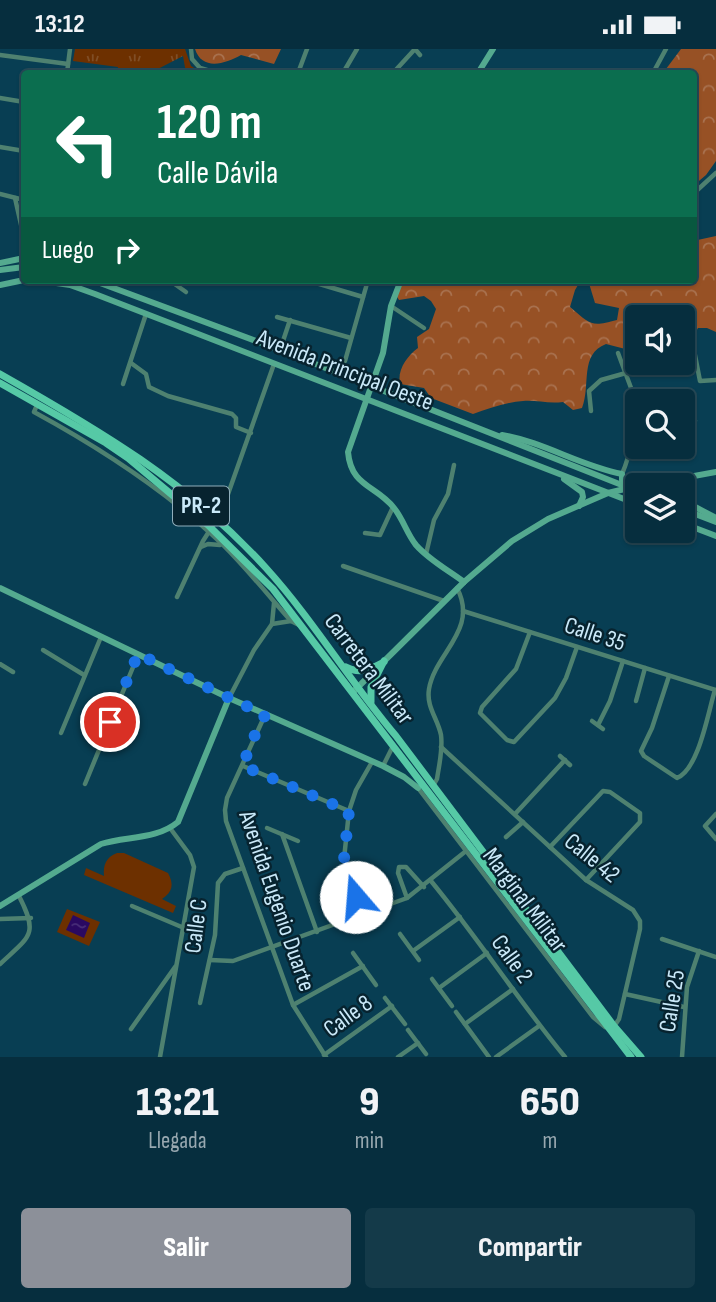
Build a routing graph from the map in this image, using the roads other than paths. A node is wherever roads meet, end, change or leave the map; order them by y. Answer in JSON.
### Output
{"nodes":[{"id":1,"x":70,"y":49,"type":"edge"},
{"id":2,"x":191,"y":49,"type":"edge"},
{"id":3,"x":307,"y":49,"type":"edge"},
{"id":4,"x":357,"y":49,"type":"edge"},
{"id":5,"x":415,"y":49,"type":"edge"},
{"id":6,"x":666,"y":49,"type":"edge"},
{"id":7,"x":489,"y":51,"type":"edge"},
{"id":8,"x":0,"y":54,"type":"edge"},
{"id":9,"x":420,"y":55,"type":"dead end"},
{"id":10,"x":68,"y":64,"type":"junction"},
{"id":11,"x":67,"y":70,"type":"edge"},
{"id":12,"x":207,"y":70,"type":"edge"},
{"id":13,"x":299,"y":70,"type":"edge"},
{"id":14,"x":345,"y":70,"type":"edge"},
{"id":15,"x":396,"y":70,"type":"edge"},
{"id":16,"x":480,"y":70,"type":"edge"},
{"id":17,"x":655,"y":70,"type":"edge"},
{"id":18,"x":0,"y":98,"type":"edge"},
{"id":19,"x":21,"y":101,"type":"edge"},
{"id":20,"x":0,"y":147,"type":"edge"},
{"id":21,"x":21,"y":150,"type":"edge"},
{"id":22,"x":716,"y":173,"type":"edge"},
{"id":23,"x":697,"y":190,"type":"edge"},
{"id":24,"x":0,"y":194,"type":"edge"},
{"id":25,"x":15,"y":198,"type":"junction"},
{"id":26,"x":21,"y":199,"type":"edge"},
{"id":27,"x":21,"y":225,"type":"edge"},
{"id":28,"x":21,"y":259,"type":"edge"},
{"id":29,"x":0,"y":263,"type":"edge"},
{"id":30,"x":21,"y":267,"type":"edge"},
{"id":31,"x":0,"y":270,"type":"edge"},
{"id":32,"x":21,"y":281,"type":"edge"},
{"id":33,"x":63,"y":284,"type":"edge"},
{"id":34,"x":97,"y":284,"type":"edge"},
{"id":35,"x":105,"y":284,"type":"edge"},
{"id":36,"x":175,"y":284,"type":"edge"},
{"id":37,"x":319,"y":284,"type":"edge"},
{"id":38,"x":367,"y":284,"type":"edge"},
{"id":39,"x":399,"y":284,"type":"edge"},
{"id":40,"x":0,"y":285,"type":"edge"},
{"id":41,"x":186,"y":292,"type":"dead end"},
{"id":42,"x":95,"y":294,"type":"junction"},
{"id":43,"x":363,"y":297,"type":"junction"},
{"id":44,"x":391,"y":306,"type":"junction"},
{"id":45,"x":146,"y":314,"type":"junction"},
{"id":46,"x":277,"y":317,"type":"dead end"},
{"id":47,"x":290,"y":320,"type":"junction"},
{"id":48,"x":424,"y":328,"type":"dead end"},
{"id":49,"x":351,"y":338,"type":"junction"},
{"id":50,"x":280,"y":350,"type":"junction"},
{"id":51,"x":618,"y":353,"type":"dead end"},
{"id":52,"x":695,"y":355,"type":"edge"},
{"id":53,"x":345,"y":361,"type":"dead end"},
{"id":54,"x":131,"y":363,"type":"junction"},
{"id":55,"x":274,"y":364,"type":"junction"},
{"id":56,"x":625,"y":370,"type":"edge"},
{"id":57,"x":625,"y":373,"type":"edge"},
{"id":58,"x":0,"y":374,"type":"edge"},
{"id":59,"x":716,"y":380,"type":"edge"},
{"id":60,"x":0,"y":383,"type":"edge"},
{"id":61,"x":124,"y":384,"type":"dead end"},
{"id":62,"x":371,"y":386,"type":"junction"},
{"id":63,"x":366,"y":398,"type":"junction"},
{"id":64,"x":591,"y":411,"type":"dead end"},
{"id":65,"x":488,"y":432,"type":"junction"},
{"id":66,"x":251,"y":433,"type":"junction"},
{"id":67,"x":629,"y":459,"type":"edge"},
{"id":68,"x":454,"y":465,"type":"dead end"},
{"id":69,"x":551,"y":470,"type":"junction"},
{"id":70,"x":716,"y":472,"type":"edge"},
{"id":71,"x":622,"y":474,"type":"junction"},
{"id":72,"x":695,"y":476,"type":"edge"},
{"id":73,"x":625,"y":484,"type":"edge"},
{"id":74,"x":625,"y":487,"type":"edge"},
{"id":75,"x":625,"y":489,"type":"edge"},
{"id":76,"x":608,"y":493,"type":"junction"},
{"id":77,"x":625,"y":499,"type":"edge"},
{"id":78,"x":393,"y":506,"type":"junction"},
{"id":79,"x":579,"y":506,"type":"junction"},
{"id":80,"x":695,"y":508,"type":"edge"},
{"id":81,"x":695,"y":513,"type":"edge"},
{"id":82,"x":217,"y":519,"type":"junction"},
{"id":83,"x":716,"y":520,"type":"edge"},
{"id":84,"x":695,"y":528,"type":"edge"},
{"id":85,"x":210,"y":530,"type":"junction"},
{"id":86,"x":365,"y":533,"type":"dead end"},
{"id":87,"x":716,"y":536,"type":"edge"},
{"id":88,"x":223,"y":545,"type":"junction"},
{"id":89,"x":201,"y":547,"type":"junction"},
{"id":90,"x":426,"y":555,"type":"junction"},
{"id":91,"x":343,"y":566,"type":"dead end"},
{"id":92,"x":464,"y":582,"type":"junction"},
{"id":93,"x":457,"y":588,"type":"junction"},
{"id":94,"x":0,"y":589,"type":"edge"},
{"id":95,"x":177,"y":597,"type":"dead end"},
{"id":96,"x":444,"y":601,"type":"junction"},
{"id":97,"x":274,"y":603,"type":"junction"},
{"id":98,"x":463,"y":611,"type":"junction"},
{"id":99,"x":291,"y":621,"type":"junction"},
{"id":100,"x":272,"y":624,"type":"junction"},
{"id":101,"x":302,"y":626,"type":"junction"},
{"id":102,"x":530,"y":632,"type":"junction"},
{"id":103,"x":101,"y":636,"type":"junction"},
{"id":104,"x":577,"y":647,"type":"junction"},
{"id":105,"x":43,"y":650,"type":"dead end"},
{"id":106,"x":138,"y":654,"type":"junction"},
{"id":107,"x":384,"y":661,"type":"junction"},
{"id":108,"x":623,"y":661,"type":"junction"},
{"id":109,"x":0,"y":664,"type":"edge"},
{"id":110,"x":343,"y":666,"type":"junction"},
{"id":111,"x":645,"y":669,"type":"junction"},
{"id":112,"x":13,"y":672,"type":"dead end"},
{"id":113,"x":84,"y":675,"type":"junction"},
{"id":114,"x":669,"y":676,"type":"junction"},
{"id":115,"x":356,"y":690,"type":"junction"},
{"id":116,"x":715,"y":690,"type":"edge"},
{"id":117,"x":229,"y":698,"type":"junction"},
{"id":118,"x":636,"y":701,"type":"dead end"},
{"id":119,"x":374,"y":710,"type":"junction"},
{"id":120,"x":265,"y":715,"type":"junction"},
{"id":121,"x":592,"y":721,"type":"dead end"},
{"id":122,"x":61,"y":733,"type":"dead end"},
{"id":123,"x":393,"y":747,"type":"junction"},
{"id":124,"x":442,"y":747,"type":"junction"},
{"id":125,"x":372,"y":762,"type":"junction"},
{"id":126,"x":570,"y":765,"type":"dead end"},
{"id":127,"x":243,"y":766,"type":"junction"},
{"id":128,"x":383,"y":766,"type":"junction"},
{"id":129,"x":85,"y":784,"type":"dead end"},
{"id":130,"x":433,"y":787,"type":"junction"},
{"id":131,"x":418,"y":788,"type":"joint"},
{"id":132,"x":349,"y":811,"type":"junction"},
{"id":133,"x":514,"y":814,"type":"junction"},
{"id":134,"x":716,"y":814,"type":"edge"},
{"id":135,"x":523,"y":822,"type":"junction"},
{"id":136,"x":170,"y":828,"type":"junction"},
{"id":137,"x":267,"y":828,"type":"dead end"},
{"id":138,"x":282,"y":834,"type":"junction"},
{"id":139,"x":506,"y":837,"type":"dead end"},
{"id":140,"x":716,"y":839,"type":"edge"},
{"id":141,"x":298,"y":841,"type":"dead end"},
{"id":142,"x":550,"y":847,"type":"junction"},
{"id":143,"x":466,"y":851,"type":"junction"},
{"id":144,"x":243,"y":867,"type":"junction"},
{"id":145,"x":586,"y":880,"type":"junction"},
{"id":146,"x":430,"y":881,"type":"junction"},
{"id":147,"x":424,"y":887,"type":"junction"},
{"id":148,"x":19,"y":896,"type":"junction"},
{"id":149,"x":407,"y":898,"type":"junction"},
{"id":150,"x":0,"y":906,"type":"edge"},
{"id":151,"x":132,"y":906,"type":"dead end"},
{"id":152,"x":362,"y":916,"type":"junction"},
{"id":153,"x":460,"y":917,"type":"junction"},
{"id":154,"x":31,"y":918,"type":"junction"},
{"id":155,"x":0,"y":919,"type":"edge"},
{"id":156,"x":184,"y":928,"type":"junction"},
{"id":157,"x":317,"y":932,"type":"junction"},
{"id":158,"x":400,"y":934,"type":"dead end"},
{"id":159,"x":662,"y":939,"type":"dead end"},
{"id":160,"x":272,"y":948,"type":"junction"},
{"id":161,"x":412,"y":951,"type":"junction"},
{"id":162,"x":699,"y":951,"type":"junction"},
{"id":163,"x":353,"y":953,"type":"dead end"},
{"id":164,"x":487,"y":953,"type":"junction"},
{"id":165,"x":716,"y":957,"type":"edge"},
{"id":166,"x":210,"y":960,"type":"junction"},
{"id":167,"x":419,"y":960,"type":"dead end"},
{"id":168,"x":0,"y":964,"type":"edge"},
{"id":169,"x":177,"y":964,"type":"junction"},
{"id":170,"x":363,"y":966,"type":"junction"},
{"id":171,"x":432,"y":979,"type":"dead end"},
{"id":172,"x":376,"y":985,"type":"dead end"},
{"id":173,"x":439,"y":988,"type":"junction"},
{"id":174,"x":513,"y":989,"type":"junction"},
{"id":175,"x":625,"y":994,"type":"junction"},
{"id":176,"x":385,"y":997,"type":"dead end"},
{"id":177,"x":200,"y":1003,"type":"dead end"},
{"id":178,"x":293,"y":1005,"type":"junction"},
{"id":179,"x":392,"y":1006,"type":"junction"},
{"id":180,"x":684,"y":1007,"type":"junction"},
{"id":181,"x":405,"y":1024,"type":"dead end"},
{"id":182,"x":465,"y":1024,"type":"junction"},
{"id":183,"x":539,"y":1025,"type":"junction"},
{"id":184,"x":611,"y":1028,"type":"junction"},
{"id":185,"x":131,"y":1029,"type":"dead end"},
{"id":186,"x":408,"y":1030,"type":"dead end"},
{"id":187,"x":418,"y":1043,"type":"junction"},
{"id":188,"x":426,"y":1054,"type":"dead end"},
{"id":189,"x":325,"y":1056,"type":"edge"},
{"id":190,"x":160,"y":1057,"type":"edge"},
{"id":191,"x":398,"y":1057,"type":"edge"},
{"id":192,"x":489,"y":1057,"type":"edge"},
{"id":193,"x":496,"y":1057,"type":"edge"},
{"id":194,"x":565,"y":1057,"type":"edge"},
{"id":195,"x":631,"y":1057,"type":"edge"},
{"id":196,"x":641,"y":1057,"type":"edge"},
{"id":197,"x":682,"y":1057,"type":"edge"}],
"edges":[{"from":1,"to":10,"type":"street"},
{"from":2,"to":12,"type":"street"},
{"from":3,"to":13,"type":"street"},
{"from":4,"to":14,"type":"street"},
{"from":5,"to":9,"type":"street"},
{"from":5,"to":15,"type":"street"},
{"from":6,"to":17,"type":"street"},
{"from":7,"to":16,"type":"street"},
{"from":8,"to":10,"type":"street"},
{"from":10,"to":11,"type":"street"},
{"from":18,"to":19,"type":"street"},
{"from":20,"to":21,"type":"street"},
{"from":22,"to":23,"type":"street"},
{"from":24,"to":25,"type":"street"},
{"from":25,"to":26,"type":"street"},
{"from":25,"to":27,"type":"street"},
{"from":28,"to":29,"type":"street"},
{"from":30,"to":31,"type":"street"},
{"from":32,"to":40,"type":"street"},
{"from":33,"to":42,"type":"street","name":"Avenida Principal Oeste"},
{"from":34,"to":42,"type":"street"},
{"from":35,"to":50,"type":"street","name":"Avenida Principal Oeste"},
{"from":36,"to":41,"type":"street"},
{"from":37,"to":43,"type":"street"},
{"from":38,"to":43,"type":"street"},
{"from":39,"to":44,"type":"street"},
{"from":42,"to":45,"type":"street","name":"Avenida Principal Oeste"},
{"from":43,"to":49,"type":"street"},
{"from":44,"to":48,"type":"street"},
{"from":44,"to":62,"type":"street"},
{"from":45,"to":54,"type":"street"},
{"from":45,"to":55,"type":"street","name":"Avenida Principal Oeste"},
{"from":46,"to":47,"type":"street"},
{"from":47,"to":49,"type":"street"},
{"from":47,"to":50,"type":"street"},
{"from":49,"to":53,"type":"street"},
{"from":50,"to":62,"type":"street","name":"Avenida Principal Oeste"},
{"from":51,"to":56,"type":"street"},
{"from":52,"to":59,"type":"street"},
{"from":54,"to":61,"type":"street"},
{"from":54,"to":66,"type":"street"},
{"from":55,"to":63,"type":"street","name":"Avenida Principal Oeste"},
{"from":55,"to":66,"type":"street"},
{"from":57,"to":64,"type":"street"},
{"from":58,"to":82,"type":"main road","name":"Carretera Militar","number":"PR-2"},
{"from":60,"to":85,"type":"main road","name":"Carretera Militar","number":"PR-2"},
{"from":62,"to":63,"type":"street"},
{"from":62,"to":65,"type":"street","name":"Avenida Principal Oeste"},
{"from":63,"to":69,"type":"street","name":"Avenida Principal Oeste"},
{"from":63,"to":78,"type":"street"},
{"from":65,"to":71,"type":"street"},
{"from":65,"to":74,"type":"street","name":"Avenida Principal Oeste"},
{"from":66,"to":82,"type":"street"},
{"from":67,"to":71,"type":"street"},
{"from":68,"to":90,"type":"street"},
{"from":69,"to":76,"type":"street","name":"Avenida Principal Oeste"},
{"from":69,"to":79,"type":"street"},
{"from":70,"to":72,"type":"street"},
{"from":71,"to":73,"type":"street"},
{"from":75,"to":76,"type":"street"},
{"from":76,"to":77,"type":"street","name":"Avenida Principal Oeste"},
{"from":76,"to":79,"type":"street"},
{"from":78,"to":86,"type":"street"},
{"from":78,"to":90,"type":"street"},
{"from":79,"to":92,"type":"street"},
{"from":80,"to":83,"type":"street"},
{"from":81,"to":83,"type":"street"},
{"from":82,"to":85,"type":"street"},
{"from":82,"to":110,"type":"main road","name":"Carretera Militar","number":"PR-2"},
{"from":84,"to":87,"type":"street"},
{"from":85,"to":88,"type":"street"},
{"from":85,"to":89,"type":"street"},
{"from":85,"to":101,"type":"main road","name":"Carretera Militar","number":"PR-2"},
{"from":88,"to":89,"type":"street"},
{"from":88,"to":97,"type":"street"},
{"from":89,"to":95,"type":"street"},
{"from":90,"to":92,"type":"street"},
{"from":91,"to":96,"type":"street"},
{"from":92,"to":93,"type":"street"},
{"from":93,"to":96,"type":"street"},
{"from":93,"to":98,"type":"street"},
{"from":94,"to":103,"type":"street"},
{"from":96,"to":107,"type":"street"},
{"from":97,"to":99,"type":"street"},
{"from":97,"to":100,"type":"street"},
{"from":98,"to":102,"type":"street","name":"Calle 35"},
{"from":98,"to":124,"type":"street"},
{"from":99,"to":100,"type":"street"},
{"from":99,"to":101,"type":"street"},
{"from":100,"to":117,"type":"street"},
{"from":101,"to":115,"type":"main road","name":"Carretera Militar","number":"PR-2"},
{"from":102,"to":104,"type":"street","name":"Calle 35"},
{"from":102,"to":104,"type":"street"},
{"from":103,"to":106,"type":"street"},
{"from":103,"to":113,"type":"street"},
{"from":104,"to":108,"type":"street","name":"Calle 35"},
{"from":105,"to":113,"type":"street"},
{"from":106,"to":117,"type":"street"},
{"from":106,"to":129,"type":"street"},
{"from":107,"to":110,"type":"main road"},
{"from":107,"to":115,"type":"street"},
{"from":107,"to":119,"type":"main road"},
{"from":108,"to":111,"type":"street","name":"Calle 35"},
{"from":108,"to":121,"type":"street"},
{"from":109,"to":112,"type":"street"},
{"from":110,"to":115,"type":"main road","name":"Carretera Militar","number":"PR-2"},
{"from":111,"to":114,"type":"street","name":"Calle 35"},
{"from":111,"to":118,"type":"street"},
{"from":113,"to":122,"type":"street"},
{"from":114,"to":116,"type":"street","name":"Calle 35"},
{"from":114,"to":116,"type":"street"},
{"from":115,"to":119,"type":"main road","name":"Carretera Militar","number":"PR-2"},
{"from":115,"to":123,"type":"main road","name":"Carretera Militar","number":"PR-2"},
{"from":117,"to":120,"type":"street"},
{"from":117,"to":136,"type":"street"},
{"from":119,"to":130,"type":"main road","name":"Carretera Militar","number":"PR-2"},
{"from":120,"to":125,"type":"street"},
{"from":120,"to":127,"type":"street","name":"Avenida Eugenio Duarte"},
{"from":123,"to":128,"type":"street"},
{"from":123,"to":184,"type":"main road","name":"Carretera Militar","number":"PR-2"},
{"from":124,"to":130,"type":"street"},
{"from":124,"to":133,"type":"street","name":"Calle 42"},
{"from":125,"to":128,"type":"street"},
{"from":125,"to":132,"type":"street"},
{"from":126,"to":133,"type":"street"},
{"from":127,"to":132,"type":"street"},
{"from":127,"to":144,"type":"street","name":"Avenida Eugenio Duarte"},
{"from":128,"to":131,"type":"street"},
{"from":130,"to":184,"type":"main road","name":"Carretera Militar","number":"PR-2"},
{"from":131,"to":143,"type":"street","name":"Marginal Militar"},
{"from":132,"to":152,"type":"street"},
{"from":133,"to":135,"type":"street","name":"Calle 42"},
{"from":134,"to":140,"type":"street"},
{"from":135,"to":139,"type":"street"},
{"from":135,"to":142,"type":"street","name":"Calle 42"},
{"from":136,"to":148,"type":"street"},
{"from":136,"to":156,"type":"street"},
{"from":137,"to":138,"type":"street"},
{"from":138,"to":141,"type":"street"},
{"from":138,"to":157,"type":"street"},
{"from":142,"to":145,"type":"street","name":"Calle 42"},
{"from":142,"to":145,"type":"street"},
{"from":143,"to":146,"type":"street"},
{"from":143,"to":184,"type":"street","name":"Marginal Militar"},
{"from":144,"to":160,"type":"street","name":"Avenida Eugenio Duarte"},
{"from":144,"to":166,"type":"street","name":"Calle C"},
{"from":145,"to":175,"type":"street","name":"Calle 42"},
{"from":146,"to":147,"type":"street"},
{"from":146,"to":153,"type":"street","name":"Calle 2"},
{"from":147,"to":149,"type":"street"},
{"from":147,"to":149,"type":"street"},
{"from":148,"to":150,"type":"street"},
{"from":148,"to":154,"type":"street"},
{"from":149,"to":152,"type":"street"},
{"from":151,"to":156,"type":"street"},
{"from":152,"to":157,"type":"street"},
{"from":153,"to":161,"type":"street"},
{"from":153,"to":164,"type":"street","name":"Calle 2"},
{"from":154,"to":155,"type":"street"},
{"from":154,"to":168,"type":"street"},
{"from":156,"to":169,"type":"street"},
{"from":157,"to":160,"type":"street"},
{"from":158,"to":161,"type":"street"},
{"from":159,"to":162,"type":"street"},
{"from":160,"to":166,"type":"street"},
{"from":160,"to":178,"type":"street","name":"Avenida Eugenio Duarte"},
{"from":161,"to":167,"type":"street"},
{"from":162,"to":165,"type":"street"},
{"from":162,"to":180,"type":"street","name":"Calle 25"},
{"from":163,"to":170,"type":"street"},
{"from":164,"to":173,"type":"street"},
{"from":164,"to":174,"type":"street","name":"Calle 2"},
{"from":166,"to":177,"type":"street","name":"Calle C"},
{"from":169,"to":185,"type":"street"},
{"from":169,"to":190,"type":"street"},
{"from":170,"to":172,"type":"street"},
{"from":170,"to":178,"type":"street"},
{"from":171,"to":173,"type":"street"},
{"from":173,"to":182,"type":"street"},
{"from":174,"to":182,"type":"street"},
{"from":174,"to":183,"type":"street","name":"Calle 2"},
{"from":175,"to":180,"type":"street"},
{"from":175,"to":184,"type":"street","name":"Calle 42"},
{"from":176,"to":179,"type":"street"},
{"from":178,"to":189,"type":"street","name":"Avenida Eugenio Duarte"},
{"from":179,"to":181,"type":"street"},
{"from":179,"to":189,"type":"street","name":"Calle 8"},
{"from":180,"to":197,"type":"street","name":"Calle 25"},
{"from":182,"to":192,"type":"street"},
{"from":183,"to":193,"type":"street"},
{"from":183,"to":194,"type":"street","name":"Calle 2"},
{"from":184,"to":195,"type":"main road","name":"Carretera Militar","number":"PR-2"},
{"from":184,"to":196,"type":"main road","name":"Carretera Militar","number":"PR-2"},
{"from":186,"to":187,"type":"street"},
{"from":187,"to":188,"type":"street"},
{"from":187,"to":191,"type":"street"}]}
